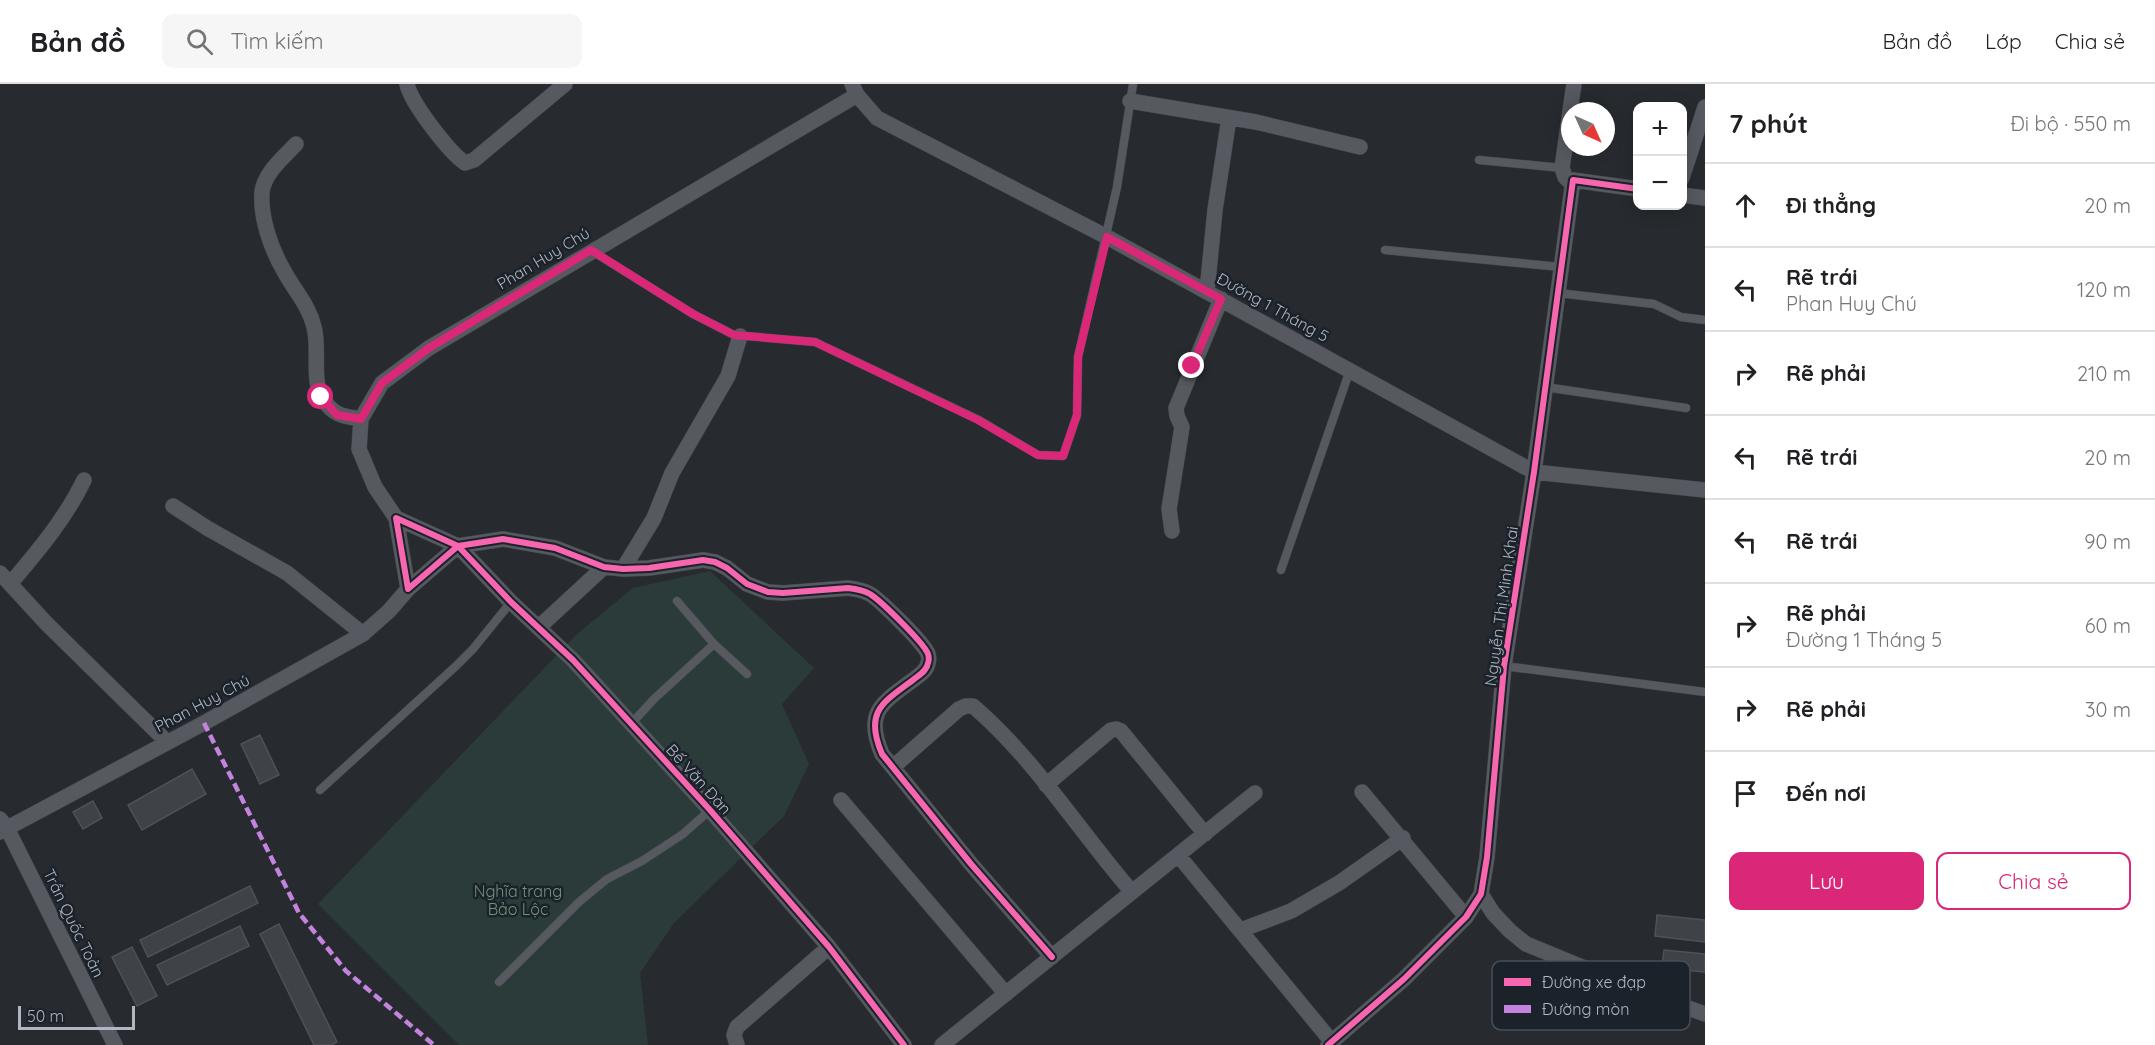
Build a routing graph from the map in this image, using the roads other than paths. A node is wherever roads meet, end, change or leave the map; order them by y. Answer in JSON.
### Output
{"nodes":[{"id":1,"x":407,"y":84,"type":"edge"},
{"id":2,"x":565,"y":84,"type":"edge"},
{"id":3,"x":1133,"y":84,"type":"edge"},
{"id":4,"x":1574,"y":84,"type":"edge"},
{"id":5,"x":855,"y":89,"type":"edge"},
{"id":6,"x":1130,"y":101,"type":"junction"},
{"id":7,"x":1571,"y":102,"type":"edge"},
{"id":8,"x":1705,"y":107,"type":"edge"},
{"id":9,"x":1229,"y":118,"type":"junction"},
{"id":10,"x":296,"y":144,"type":"dead end"},
{"id":11,"x":1360,"y":147,"type":"dead end"},
{"id":12,"x":1564,"y":156,"type":"edge"},
{"id":13,"x":1479,"y":160,"type":"dead end"},
{"id":14,"x":1687,"y":165,"type":"edge"},
{"id":15,"x":1562,"y":168,"type":"junction"},
{"id":16,"x":1573,"y":182,"type":"junction"},
{"id":17,"x":1633,"y":188,"type":"edge"},
{"id":18,"x":1687,"y":196,"type":"edge"},
{"id":19,"x":1705,"y":198,"type":"edge"},
{"id":20,"x":1107,"y":237,"type":"junction"},
{"id":21,"x":591,"y":250,"type":"junction"},
{"id":22,"x":1385,"y":250,"type":"dead end"},
{"id":23,"x":1561,"y":267,"type":"junction"},
{"id":24,"x":1207,"y":291,"type":"junction"},
{"id":25,"x":1558,"y":293,"type":"junction"},
{"id":26,"x":1221,"y":299,"type":"junction"},
{"id":27,"x":1705,"y":320,"type":"edge"},
{"id":28,"x":740,"y":336,"type":"junction"},
{"id":29,"x":1350,"y":370,"type":"junction"},
{"id":30,"x":1545,"y":387,"type":"junction"},
{"id":31,"x":1686,"y":408,"type":"dead end"},
{"id":32,"x":361,"y":419,"type":"junction"},
{"id":33,"x":1534,"y":472,"type":"junction"},
{"id":34,"x":84,"y":480,"type":"dead end"},
{"id":35,"x":1705,"y":490,"type":"edge"},
{"id":36,"x":173,"y":507,"type":"dead end"},
{"id":37,"x":396,"y":518,"type":"junction"},
{"id":38,"x":1172,"y":531,"type":"dead end"},
{"id":39,"x":458,"y":546,"type":"junction"},
{"id":40,"x":604,"y":567,"type":"junction"},
{"id":41,"x":623,"y":569,"type":"junction"},
{"id":42,"x":1281,"y":570,"type":"dead end"},
{"id":43,"x":5,"y":578,"type":"edge"},
{"id":44,"x":408,"y":589,"type":"junction"},
{"id":45,"x":511,"y":602,"type":"junction"},
{"id":46,"x":677,"y":602,"type":"dead end"},
{"id":47,"x":539,"y":627,"type":"junction"},
{"id":48,"x":363,"y":634,"type":"junction"},
{"id":49,"x":714,"y":644,"type":"junction"},
{"id":50,"x":1504,"y":666,"type":"junction"},
{"id":51,"x":747,"y":674,"type":"dead end"},
{"id":52,"x":1705,"y":692,"type":"edge"},
{"id":53,"x":631,"y":724,"type":"junction"},
{"id":54,"x":167,"y":742,"type":"junction"},
{"id":55,"x":892,"y":767,"type":"junction"},
{"id":56,"x":1046,"y":785,"type":"junction"},
{"id":57,"x":320,"y":790,"type":"dead end"},
{"id":58,"x":1362,"y":792,"type":"dead end"},
{"id":59,"x":1255,"y":793,"type":"dead end"},
{"id":60,"x":841,"y":800,"type":"dead end"},
{"id":61,"x":710,"y":810,"type":"junction"},
{"id":62,"x":2,"y":826,"type":"edge"},
{"id":63,"x":1205,"y":834,"type":"junction"},
{"id":64,"x":1403,"y":838,"type":"junction"},
{"id":65,"x":1178,"y":855,"type":"junction"},
{"id":66,"x":1132,"y":892,"type":"junction"},
{"id":67,"x":1481,"y":894,"type":"junction"},
{"id":68,"x":1466,"y":916,"type":"junction"},
{"id":69,"x":1240,"y":930,"type":"junction"},
{"id":70,"x":829,"y":947,"type":"junction"},
{"id":71,"x":1052,"y":957,"type":"junction"},
{"id":72,"x":1567,"y":961,"type":"edge"},
{"id":73,"x":499,"y":982,"type":"dead end"},
{"id":74,"x":1006,"y":994,"type":"junction"},
{"id":75,"x":1690,"y":1009,"type":"edge"},
{"id":76,"x":1705,"y":1014,"type":"edge"},
{"id":77,"x":897,"y":1042,"type":"edge"},
{"id":78,"x":1330,"y":1043,"type":"edge"},
{"id":79,"x":115,"y":1045,"type":"edge"},
{"id":80,"x":737,"y":1045,"type":"edge"},
{"id":81,"x":942,"y":1045,"type":"edge"}],
"edges":[{"from":1,"to":2,"type":"street"},
{"from":3,"to":6,"type":"lane"},
{"from":4,"to":7,"type":"street"},
{"from":5,"to":20,"type":"street","name":"Đường 1 Tháng 5"},
{"from":5,"to":21,"type":"street","name":"Phan Huy Chú"},
{"from":6,"to":9,"type":"street"},
{"from":6,"to":20,"type":"lane"},
{"from":8,"to":14,"type":"street"},
{"from":9,"to":11,"type":"street"},
{"from":9,"to":24,"type":"street"},
{"from":10,"to":32,"type":"street"},
{"from":12,"to":15,"type":"street"},
{"from":13,"to":15,"type":"lane"},
{"from":15,"to":16,"type":"street"},
{"from":16,"to":17,"type":"street"},
{"from":16,"to":23,"type":"street","name":"Nguyễn Thị Minh Khai"},
{"from":18,"to":19,"type":"street"},
{"from":20,"to":24,"type":"street","name":"Đường 1 Tháng 5"},
{"from":20,"to":28,"type":"lane"},
{"from":21,"to":28,"type":"lane"},
{"from":21,"to":32,"type":"street","name":"Phan Huy Chú"},
{"from":22,"to":23,"type":"lane"},
{"from":23,"to":25,"type":"street","name":"Nguyễn Thị Minh Khai"},
{"from":24,"to":26,"type":"street","name":"Đường 1 Tháng 5"},
{"from":25,"to":27,"type":"lane"},
{"from":25,"to":30,"type":"street","name":"Nguyễn Thị Minh Khai"},
{"from":26,"to":29,"type":"street","name":"Đường 1 Tháng 5"},
{"from":26,"to":38,"type":"street"},
{"from":28,"to":41,"type":"street"},
{"from":29,"to":33,"type":"street","name":"Đường 1 Tháng 5"},
{"from":29,"to":42,"type":"lane"},
{"from":30,"to":31,"type":"lane"},
{"from":30,"to":33,"type":"street","name":"Nguyễn Thị Minh Khai"},
{"from":32,"to":37,"type":"street","name":"Phan Huy Chú"},
{"from":33,"to":35,"type":"street","name":"Đường 1 Tháng 5"},
{"from":33,"to":50,"type":"street","name":"Nguyễn Thị Minh Khai"},
{"from":34,"to":43,"type":"street"},
{"from":36,"to":48,"type":"street"},
{"from":37,"to":39,"type":"street"},
{"from":37,"to":44,"type":"street"},
{"from":39,"to":40,"type":"street"},
{"from":39,"to":44,"type":"street","name":"Phan Huy Chú"},
{"from":39,"to":45,"type":"street","name":"Bế Văn Đàn"},
{"from":40,"to":41,"type":"street"},
{"from":40,"to":47,"type":"street"},
{"from":41,"to":55,"type":"street"},
{"from":43,"to":54,"type":"street"},
{"from":44,"to":48,"type":"street","name":"Phan Huy Chú"},
{"from":45,"to":47,"type":"street","name":"Bế Văn Đàn"},
{"from":45,"to":57,"type":"lane"},
{"from":46,"to":49,"type":"lane"},
{"from":47,"to":53,"type":"street","name":"Bế Văn Đàn"},
{"from":48,"to":54,"type":"street","name":"Phan Huy Chú"},
{"from":49,"to":51,"type":"lane"},
{"from":49,"to":53,"type":"lane"},
{"from":50,"to":52,"type":"lane"},
{"from":50,"to":67,"type":"street","name":"Nguyễn Thị Minh Khai"},
{"from":53,"to":61,"type":"street","name":"Bế Văn Đàn"},
{"from":54,"to":62,"type":"street","name":"Phan Huy Chú"},
{"from":55,"to":56,"type":"street"},
{"from":55,"to":71,"type":"street"},
{"from":56,"to":63,"type":"street"},
{"from":56,"to":66,"type":"street"},
{"from":58,"to":64,"type":"street"},
{"from":59,"to":63,"type":"street"},
{"from":60,"to":74,"type":"street"},
{"from":61,"to":70,"type":"street","name":"Bế Văn Đàn"},
{"from":61,"to":73,"type":"lane"},
{"from":62,"to":79,"type":"street","name":"Trần Quốc Toản"},
{"from":63,"to":65,"type":"street"},
{"from":64,"to":68,"type":"street"},
{"from":64,"to":69,"type":"street"},
{"from":65,"to":66,"type":"street"},
{"from":65,"to":69,"type":"street"},
{"from":66,"to":71,"type":"street"},
{"from":67,"to":68,"type":"street","name":"Nguyễn Thị Minh Khai"},
{"from":67,"to":72,"type":"street"},
{"from":68,"to":78,"type":"street","name":"Nguyễn Thị Minh Khai"},
{"from":69,"to":78,"type":"street"},
{"from":70,"to":77,"type":"street","name":"Bế Văn Đàn"},
{"from":70,"to":80,"type":"street"},
{"from":71,"to":74,"type":"street"},
{"from":74,"to":81,"type":"street"},
{"from":75,"to":76,"type":"street"}]}
